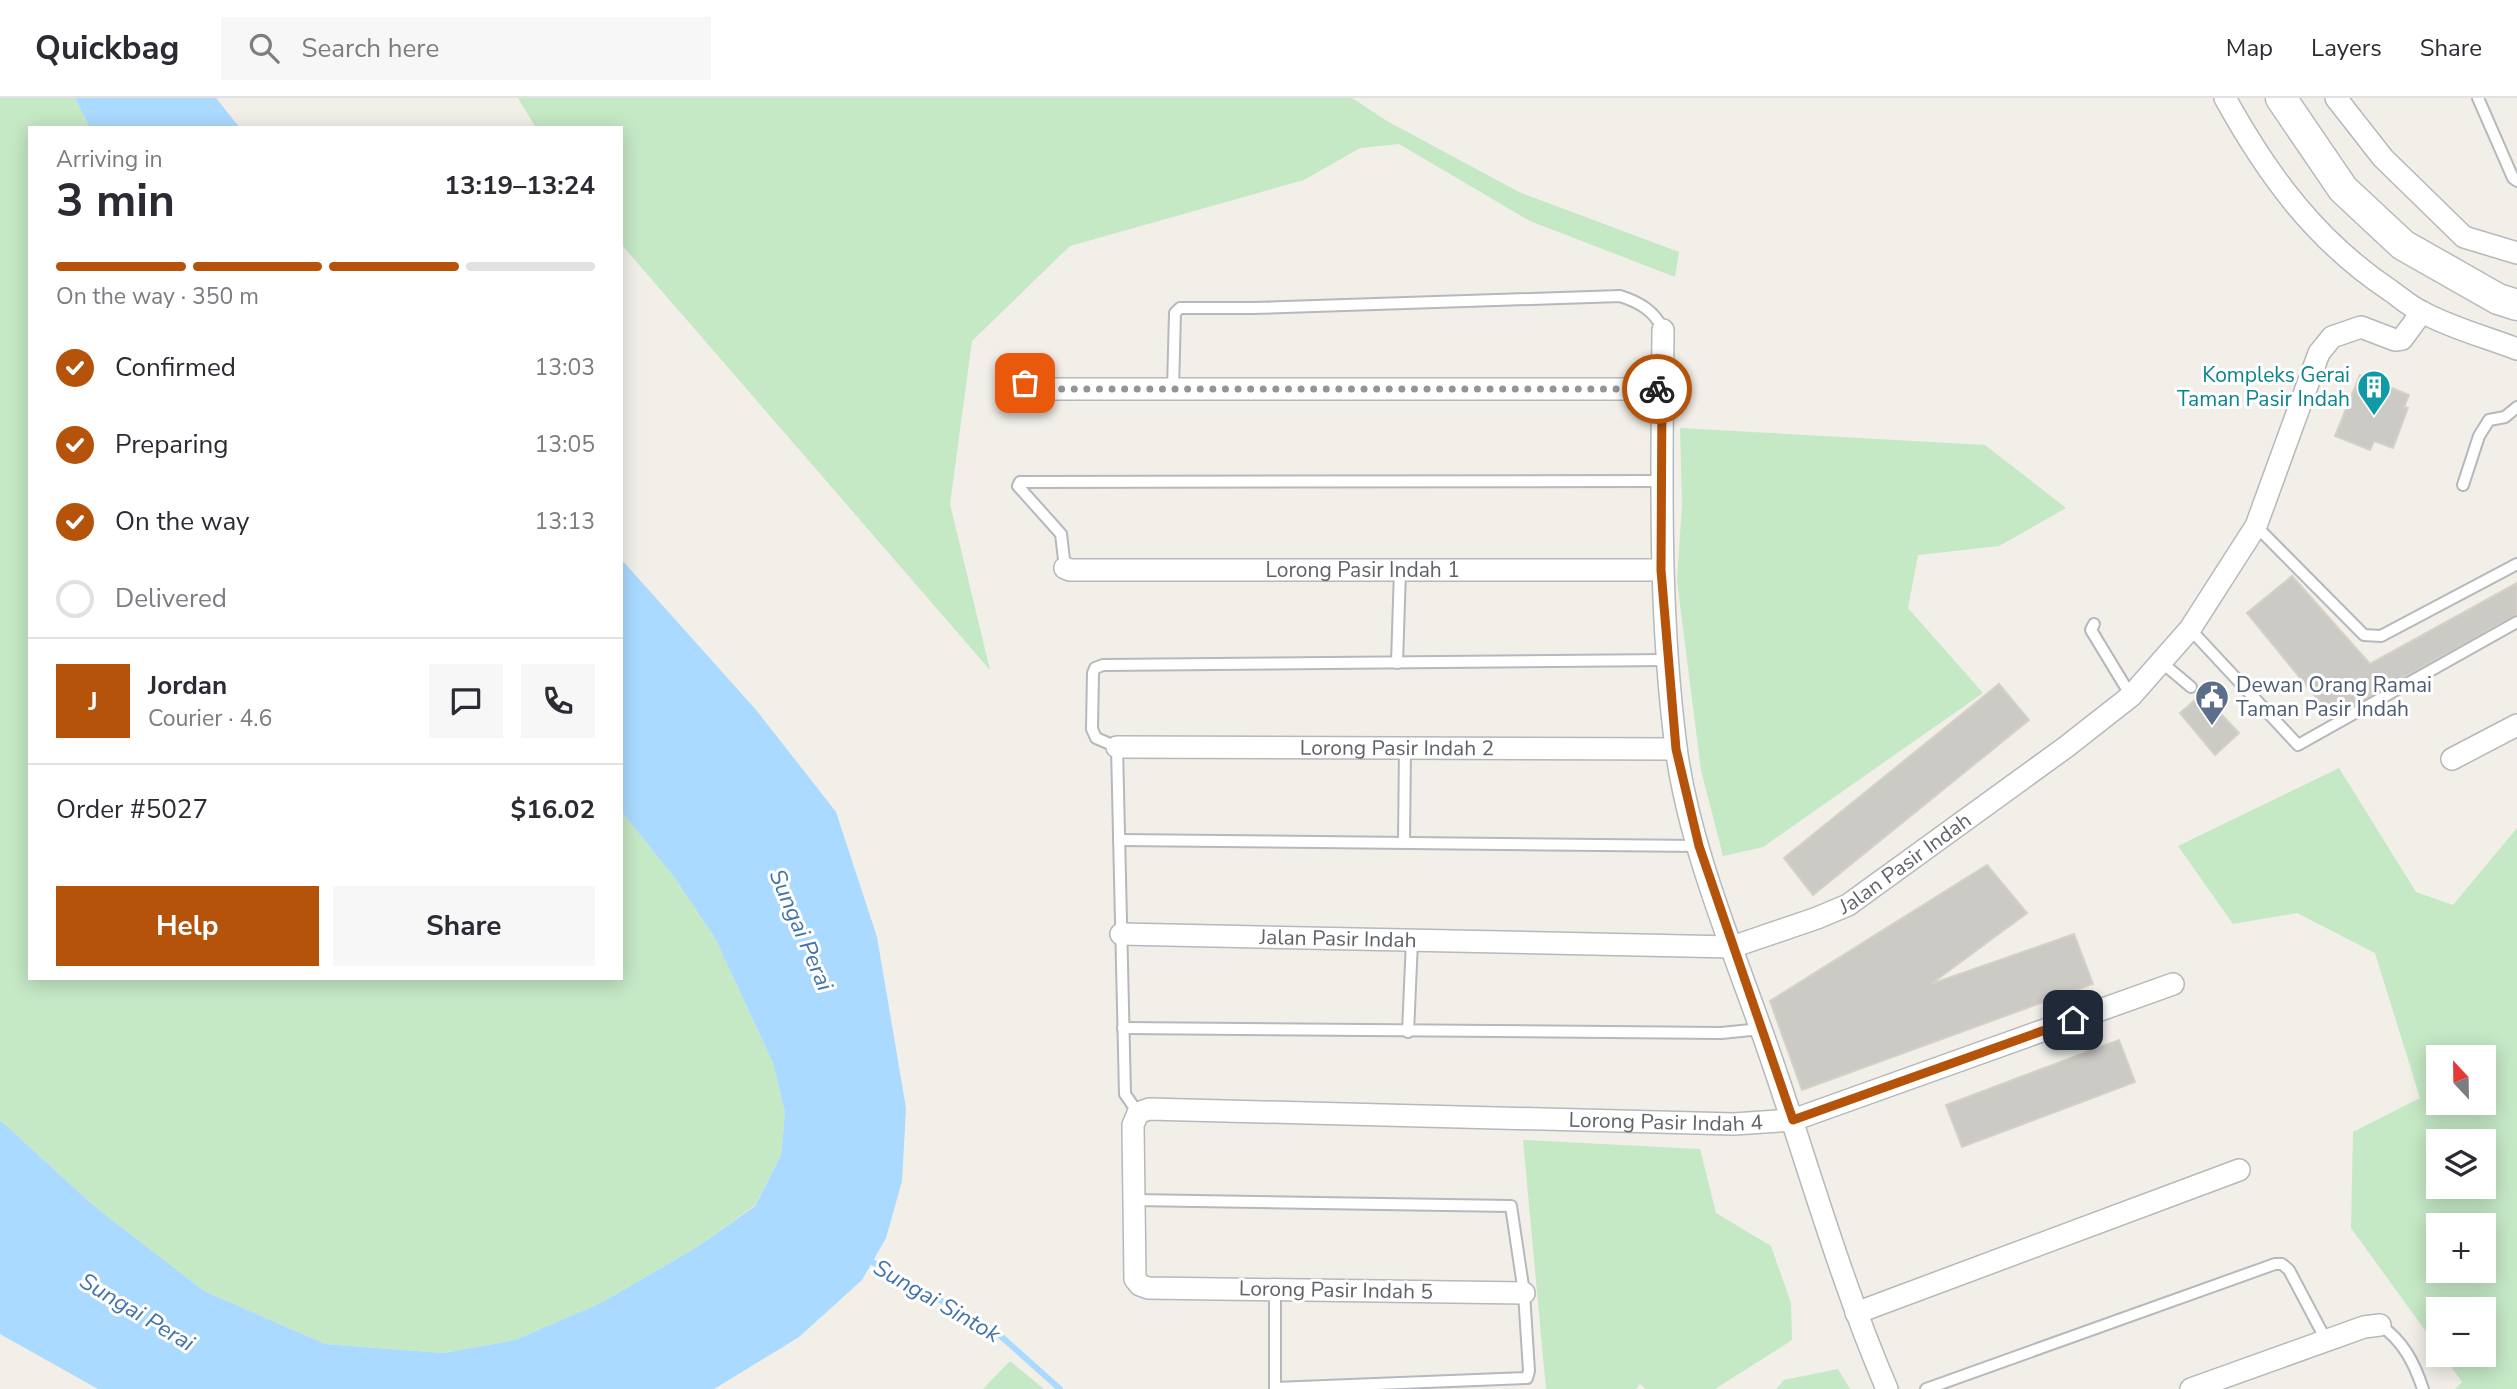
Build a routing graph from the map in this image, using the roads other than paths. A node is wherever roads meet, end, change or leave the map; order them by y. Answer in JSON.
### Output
{"nodes":[{"id":1,"x":2225,"y":98,"type":"edge"},
{"id":2,"x":2281,"y":98,"type":"edge"},
{"id":3,"x":2336,"y":98,"type":"edge"},
{"id":4,"x":2478,"y":98,"type":"edge"},
{"id":5,"x":2517,"y":181,"type":"edge"},
{"id":6,"x":2517,"y":253,"type":"edge"},
{"id":7,"x":2517,"y":304,"type":"edge"},
{"id":8,"x":2422,"y":313,"type":"junction"},
{"id":9,"x":1663,"y":330,"type":"joint"},
{"id":10,"x":2517,"y":349,"type":"edge"},
{"id":11,"x":1025,"y":383,"type":"dead end"},
{"id":12,"x":1173,"y":389,"type":"junction"},
{"id":13,"x":1662,"y":389,"type":"junction"},
{"id":14,"x":2517,"y":407,"type":"edge"},
{"id":15,"x":1662,"y":481,"type":"junction"},
{"id":16,"x":2463,"y":485,"type":"dead end"},
{"id":17,"x":2256,"y":526,"type":"junction"},
{"id":18,"x":2517,"y":564,"type":"edge"},
{"id":19,"x":1065,"y":568,"type":"joint"},
{"id":20,"x":1400,"y":570,"type":"junction"},
{"id":21,"x":1661,"y":570,"type":"junction"},
{"id":22,"x":2517,"y":622,"type":"edge"},
{"id":23,"x":2094,"y":624,"type":"dead end"},
{"id":24,"x":2190,"y":629,"type":"junction"},
{"id":25,"x":1669,"y":660,"type":"junction"},
{"id":26,"x":2160,"y":661,"type":"junction"},
{"id":27,"x":1397,"y":663,"type":"junction"},
{"id":28,"x":2191,"y":687,"type":"dead end"},
{"id":29,"x":2131,"y":696,"type":"junction"},
{"id":30,"x":2517,"y":725,"type":"edge"},
{"id":31,"x":1117,"y":747,"type":"junction"},
{"id":32,"x":1405,"y":748,"type":"junction"},
{"id":33,"x":1676,"y":749,"type":"junction"},
{"id":34,"x":2452,"y":759,"type":"dead end"},
{"id":35,"x":1119,"y":839,"type":"junction"},
{"id":36,"x":1404,"y":842,"type":"junction"},
{"id":37,"x":1699,"y":846,"type":"junction"},
{"id":38,"x":1121,"y":934,"type":"junction"},
{"id":39,"x":1412,"y":940,"type":"junction"},
{"id":40,"x":1732,"y":947,"type":"junction"},
{"id":41,"x":2174,"y":984,"type":"dead end"},
{"id":42,"x":1123,"y":1028,"type":"junction"},
{"id":43,"x":1761,"y":1029,"type":"junction"},
{"id":44,"x":1408,"y":1032,"type":"junction"},
{"id":45,"x":1138,"y":1114,"type":"junction"},
{"id":46,"x":1793,"y":1120,"type":"junction"},
{"id":47,"x":2239,"y":1170,"type":"dead end"},
{"id":48,"x":1134,"y":1200,"type":"junction"},
{"id":49,"x":1275,"y":1290,"type":"junction"},
{"id":50,"x":1524,"y":1293,"type":"junction"},
{"id":51,"x":1856,"y":1313,"type":"junction"},
{"id":52,"x":2380,"y":1325,"type":"joint"},
{"id":53,"x":2326,"y":1340,"type":"junction"},
{"id":54,"x":1275,"y":1389,"type":"edge"},
{"id":55,"x":1887,"y":1389,"type":"edge"},
{"id":56,"x":1926,"y":1389,"type":"edge"},
{"id":57,"x":2191,"y":1389,"type":"edge"},
{"id":58,"x":2423,"y":1389,"type":"edge"}],
"edges":[{"from":1,"to":8,"type":"street"},
{"from":2,"to":7,"type":"main road"},
{"from":3,"to":6,"type":"street"},
{"from":4,"to":5,"type":"lane"},
{"from":8,"to":10,"type":"street"},
{"from":8,"to":17,"type":"street","name":"Jalan Pasir Indah"},
{"from":9,"to":12,"type":"lane"},
{"from":9,"to":13,"type":"street"},
{"from":11,"to":12,"type":"street"},
{"from":12,"to":13,"type":"street"},
{"from":13,"to":15,"type":"street"},
{"from":14,"to":16,"type":"lane"},
{"from":15,"to":19,"type":"lane"},
{"from":15,"to":21,"type":"street"},
{"from":17,"to":18,"type":"lane"},
{"from":17,"to":24,"type":"street","name":"Jalan Pasir Indah"},
{"from":19,"to":20,"type":"street","name":"Lorong Pasir Indah 1"},
{"from":20,"to":21,"type":"street","name":"Lorong Pasir Indah 1"},
{"from":20,"to":27,"type":"lane"},
{"from":21,"to":25,"type":"street"},
{"from":22,"to":24,"type":"lane"},
{"from":23,"to":29,"type":"lane"},
{"from":24,"to":26,"type":"street","name":"Jalan Pasir Indah"},
{"from":25,"to":27,"type":"lane"},
{"from":25,"to":33,"type":"street"},
{"from":26,"to":28,"type":"lane"},
{"from":26,"to":29,"type":"street","name":"Jalan Pasir Indah"},
{"from":27,"to":31,"type":"lane"},
{"from":29,"to":40,"type":"street","name":"Jalan Pasir Indah"},
{"from":30,"to":34,"type":"street"},
{"from":31,"to":32,"type":"street","name":"Lorong Pasir Indah 2"},
{"from":31,"to":35,"type":"lane"},
{"from":32,"to":33,"type":"street","name":"Lorong Pasir Indah 2"},
{"from":32,"to":36,"type":"lane"},
{"from":33,"to":37,"type":"street"},
{"from":35,"to":36,"type":"lane"},
{"from":35,"to":38,"type":"lane"},
{"from":36,"to":37,"type":"lane"},
{"from":37,"to":40,"type":"street"},
{"from":38,"to":39,"type":"street","name":"Jalan Pasir Indah"},
{"from":38,"to":42,"type":"lane"},
{"from":39,"to":40,"type":"street","name":"Jalan Pasir Indah"},
{"from":39,"to":44,"type":"lane"},
{"from":40,"to":43,"type":"street"},
{"from":41,"to":46,"type":"street","name":"Lorong Pasir Indah 4"},
{"from":42,"to":44,"type":"lane"},
{"from":42,"to":45,"type":"lane"},
{"from":43,"to":44,"type":"lane"},
{"from":43,"to":46,"type":"street"},
{"from":45,"to":46,"type":"street","name":"Lorong Pasir Indah 4"},
{"from":45,"to":48,"type":"street"},
{"from":46,"to":51,"type":"street"},
{"from":47,"to":51,"type":"street"},
{"from":48,"to":49,"type":"street","name":"Lorong Pasir Indah 5"},
{"from":48,"to":50,"type":"lane"},
{"from":49,"to":50,"type":"street","name":"Lorong Pasir Indah 5"},
{"from":49,"to":54,"type":"lane"},
{"from":50,"to":54,"type":"lane"},
{"from":51,"to":55,"type":"street"},
{"from":52,"to":53,"type":"street"},
{"from":52,"to":58,"type":"lane"},
{"from":53,"to":56,"type":"lane"},
{"from":53,"to":57,"type":"street"}]}
